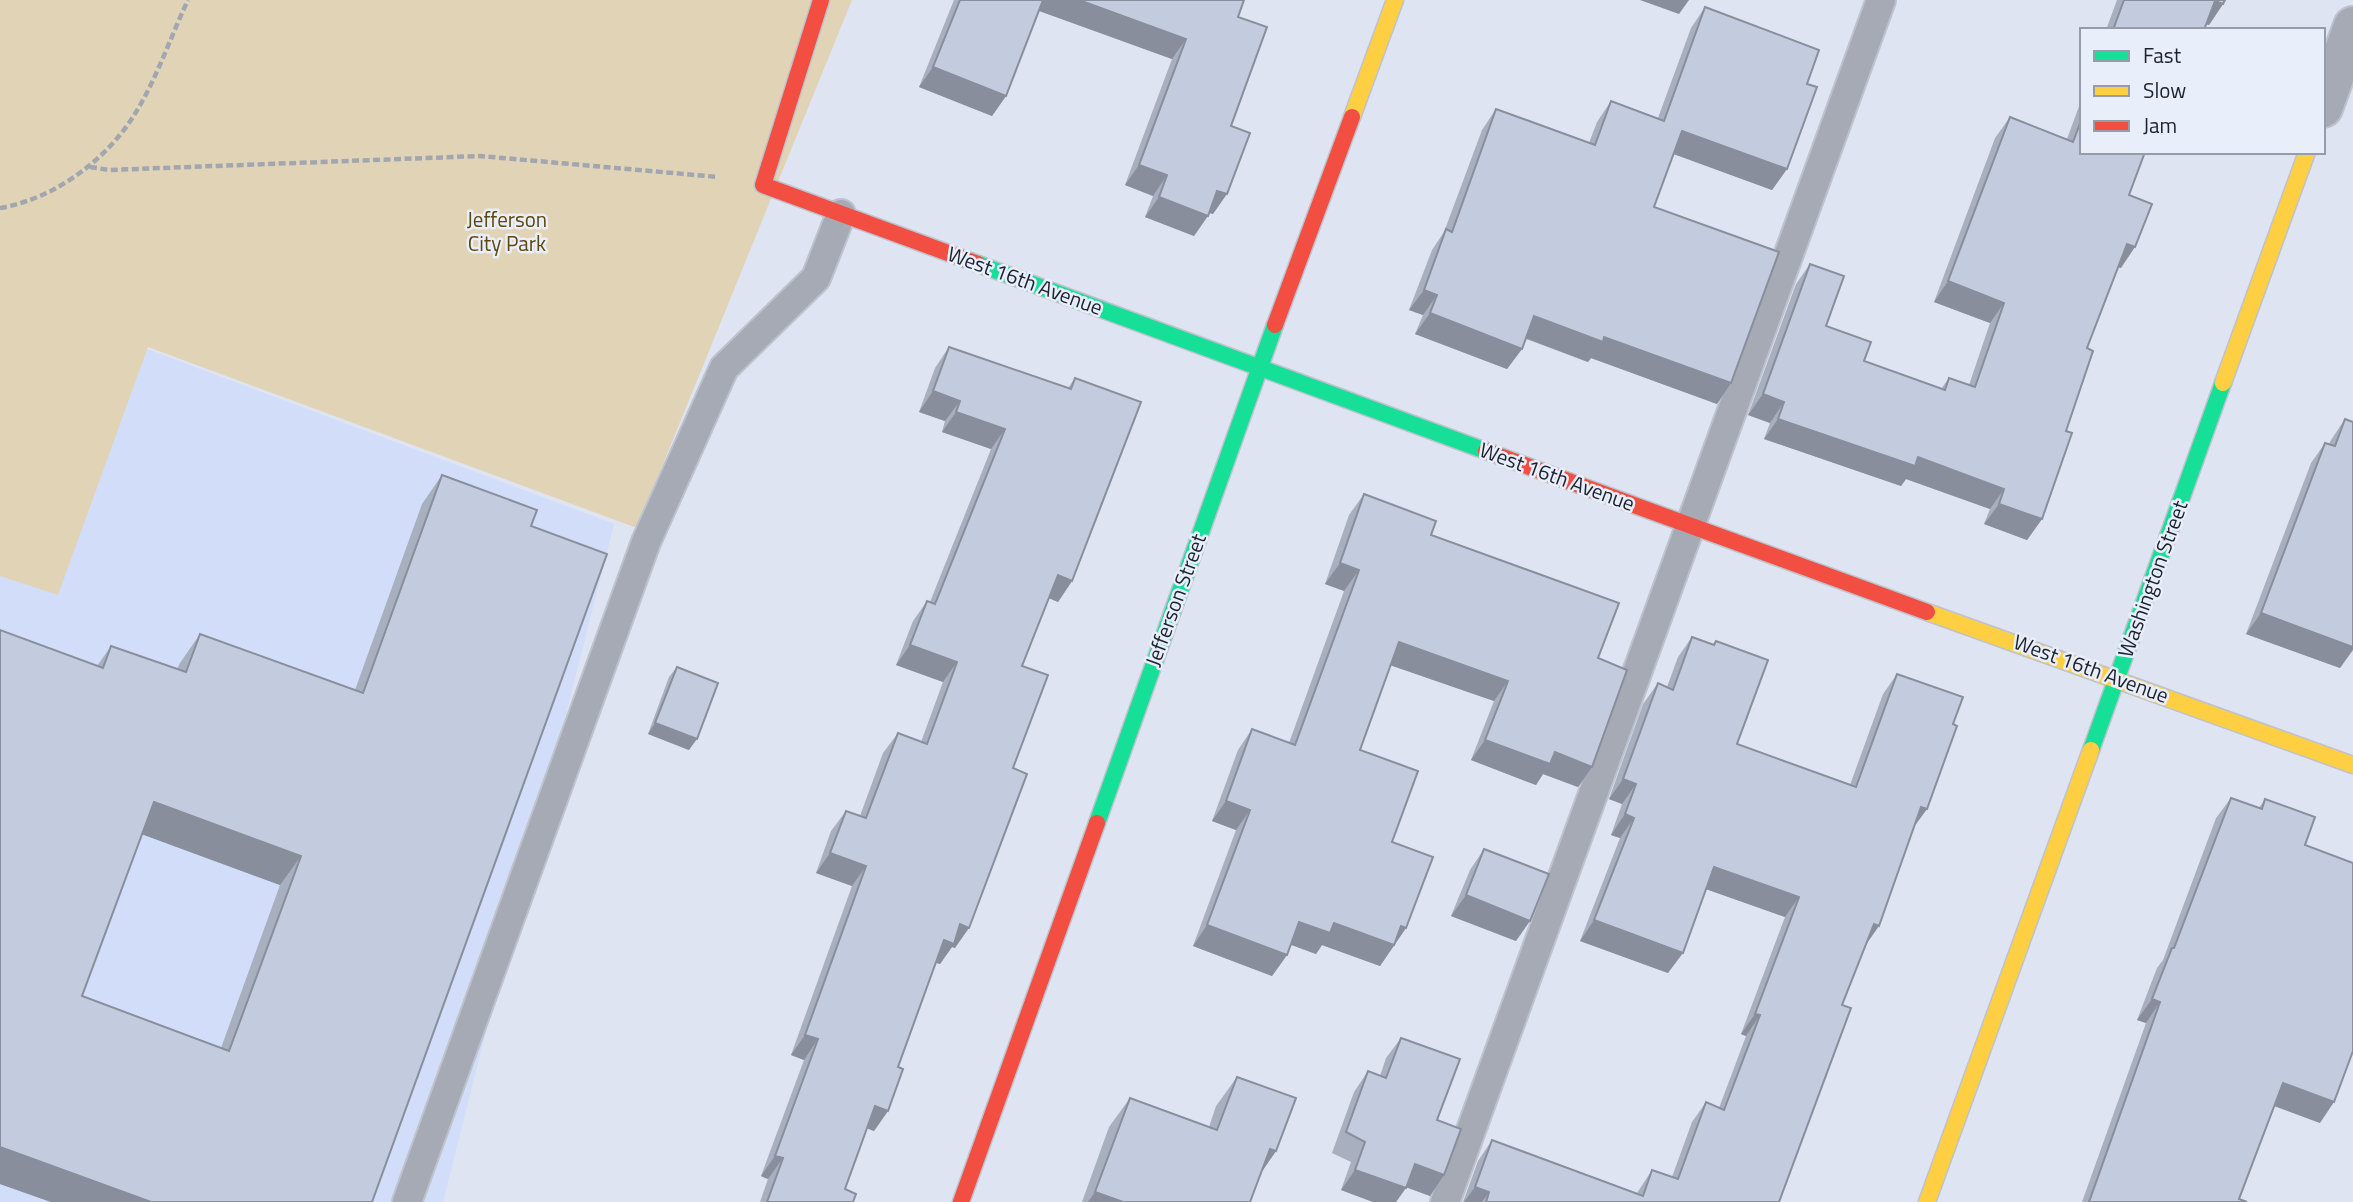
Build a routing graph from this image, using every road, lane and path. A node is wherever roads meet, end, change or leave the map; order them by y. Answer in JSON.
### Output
{"nodes":[{"id":1,"x":188,"y":0,"type":"edge"},
{"id":2,"x":821,"y":0,"type":"edge"},
{"id":3,"x":1395,"y":0,"type":"edge"},
{"id":4,"x":1881,"y":0,"type":"edge"},
{"id":5,"x":2353,"y":26,"type":"edge"},
{"id":6,"x":2325,"y":103,"type":"edge"},
{"id":7,"x":2306,"y":154,"type":"edge"},
{"id":8,"x":90,"y":167,"type":"junction"},
{"id":9,"x":763,"y":184,"type":"junction"},
{"id":10,"x":0,"y":208,"type":"edge"},
{"id":11,"x":841,"y":214,"type":"junction"},
{"id":12,"x":1260,"y":366,"type":"junction"},
{"id":13,"x":1692,"y":527,"type":"junction"},
{"id":14,"x":2117,"y":678,"type":"junction"},
{"id":15,"x":2353,"y":765,"type":"edge"},
{"id":16,"x":407,"y":1202,"type":"edge"},
{"id":17,"x":961,"y":1202,"type":"edge"},
{"id":18,"x":1445,"y":1202,"type":"edge"},
{"id":19,"x":1927,"y":1202,"type":"edge"}],
"edges":[{"from":1,"to":8,"type":"path"},
{"from":2,"to":9,"type":"street"},
{"from":3,"to":12,"type":"street","name":"Jefferson Street"},
{"from":4,"to":13,"type":"lane"},
{"from":5,"to":6,"type":"street"},
{"from":7,"to":14,"type":"street","name":"Washington Street"},
{"from":8,"to":9,"type":"path"},
{"from":8,"to":10,"type":"path"},
{"from":9,"to":11,"type":"street","name":"West 16th Avenue"},
{"from":11,"to":12,"type":"street","name":"West 16th Avenue"},
{"from":11,"to":16,"type":"lane"},
{"from":12,"to":13,"type":"street","name":"West 16th Avenue"},
{"from":12,"to":17,"type":"street","name":"Jefferson Street"},
{"from":13,"to":14,"type":"street","name":"West 16th Avenue"},
{"from":13,"to":18,"type":"lane"},
{"from":14,"to":15,"type":"street","name":"West 16th Avenue"},
{"from":14,"to":19,"type":"street","name":"Washington Street"}]}
